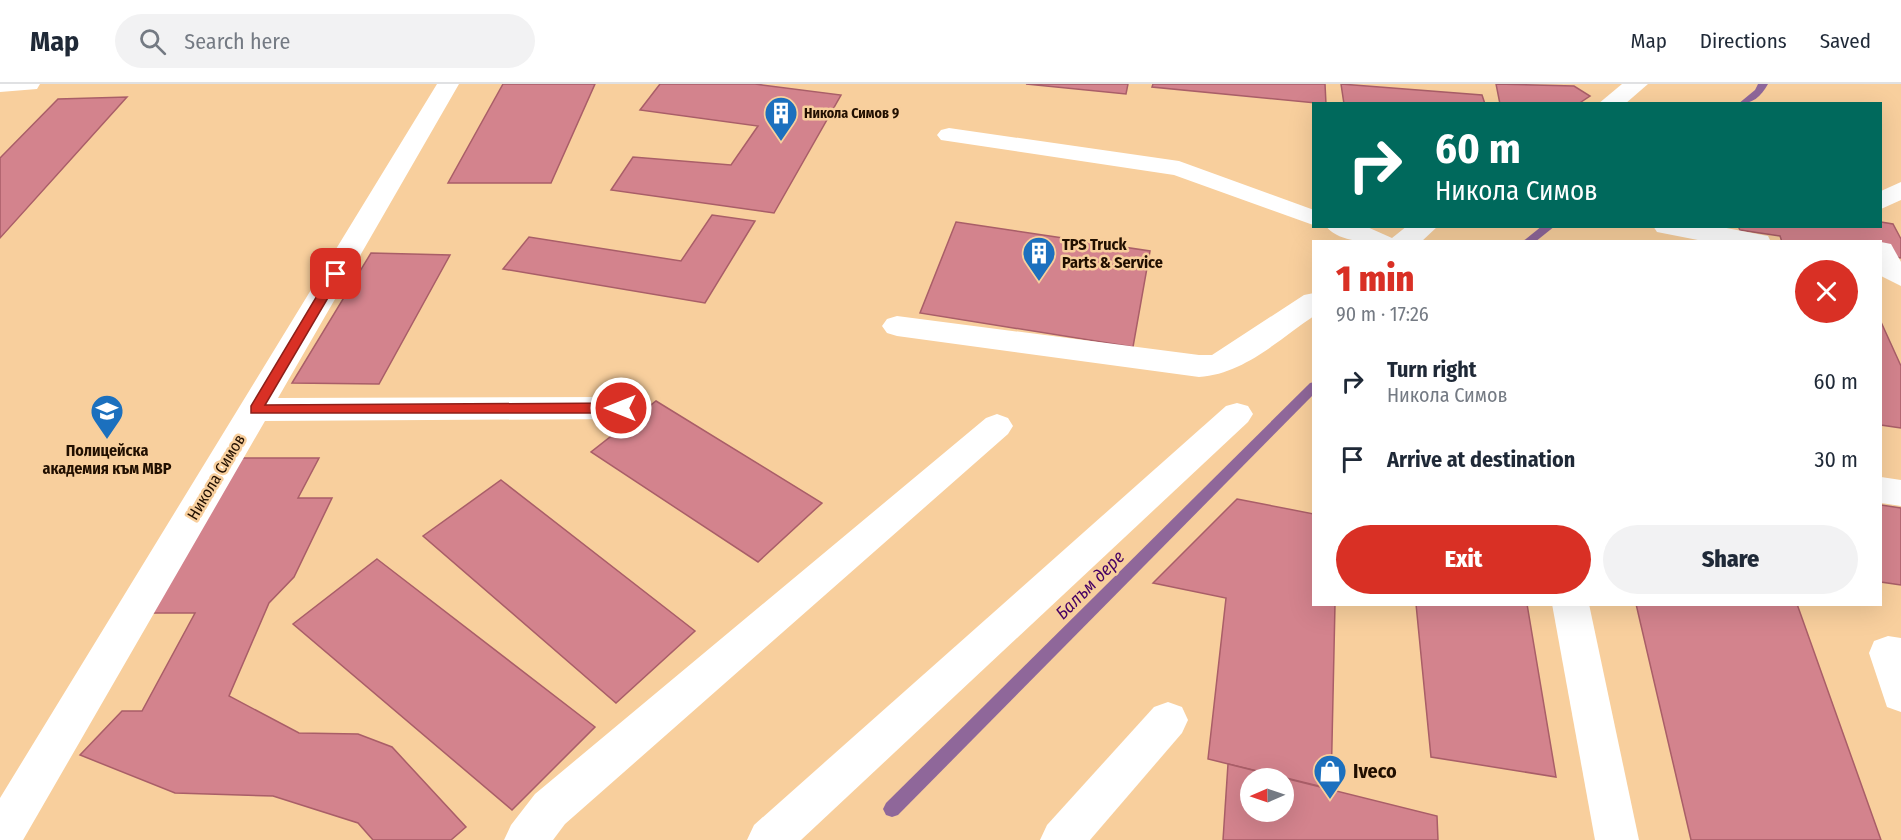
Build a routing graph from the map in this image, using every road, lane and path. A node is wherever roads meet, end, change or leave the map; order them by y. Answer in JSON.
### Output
{"nodes":[{"id":1,"x":29,"y":84,"type":"edge"},
{"id":2,"x":1637,"y":84,"type":"edge"},
{"id":3,"x":0,"y":85,"type":"edge"},
{"id":4,"x":438,"y":87,"type":"edge"},
{"id":5,"x":1612,"y":102,"type":"edge"},
{"id":6,"x":949,"y":135,"type":"dead end"},
{"id":7,"x":1901,"y":190,"type":"edge"},
{"id":8,"x":1882,"y":200,"type":"edge"},
{"id":9,"x":1312,"y":218,"type":"edge"},
{"id":10,"x":1344,"y":228,"type":"edge"},
{"id":11,"x":1422,"y":228,"type":"edge"},
{"id":12,"x":1678,"y":228,"type":"edge"},
{"id":13,"x":1376,"y":240,"type":"edge"},
{"id":14,"x":1405,"y":240,"type":"edge"},
{"id":15,"x":1746,"y":240,"type":"edge"},
{"id":16,"x":1312,"y":303,"type":"edge"},
{"id":17,"x":897,"y":326,"type":"dead end"},
{"id":18,"x":621,"y":408,"type":"dead end"},
{"id":19,"x":256,"y":410,"type":"junction"},
{"id":20,"x":1237,"y":414,"type":"dead end"},
{"id":21,"x":997,"y":426,"type":"dead end"},
{"id":22,"x":1882,"y":490,"type":"edge"},
{"id":23,"x":1901,"y":493,"type":"edge"},
{"id":24,"x":1570,"y":606,"type":"edge"},
{"id":25,"x":1901,"y":656,"type":"edge"},
{"id":26,"x":1901,"y":694,"type":"edge"},
{"id":27,"x":1168,"y":720,"type":"dead end"},
{"id":28,"x":0,"y":838,"type":"edge"},
{"id":29,"x":526,"y":840,"type":"edge"},
{"id":30,"x":769,"y":840,"type":"edge"},
{"id":31,"x":1062,"y":840,"type":"edge"},
{"id":32,"x":1617,"y":840,"type":"edge"}],
"edges":[{"from":1,"to":3,"type":"street"},
{"from":2,"to":5,"type":"street"},
{"from":4,"to":19,"type":"street","name":"Никола Симов"},
{"from":6,"to":9,"type":"street"},
{"from":7,"to":8,"type":"street"},
{"from":10,"to":13,"type":"street"},
{"from":11,"to":14,"type":"street"},
{"from":12,"to":15,"type":"street"},
{"from":16,"to":17,"type":"street"},
{"from":18,"to":19,"type":"street"},
{"from":19,"to":28,"type":"street","name":"Никола Симов"},
{"from":20,"to":30,"type":"street"},
{"from":21,"to":29,"type":"street"},
{"from":22,"to":23,"type":"street"},
{"from":24,"to":32,"type":"street"},
{"from":25,"to":26,"type":"street"},
{"from":27,"to":31,"type":"street"}]}
